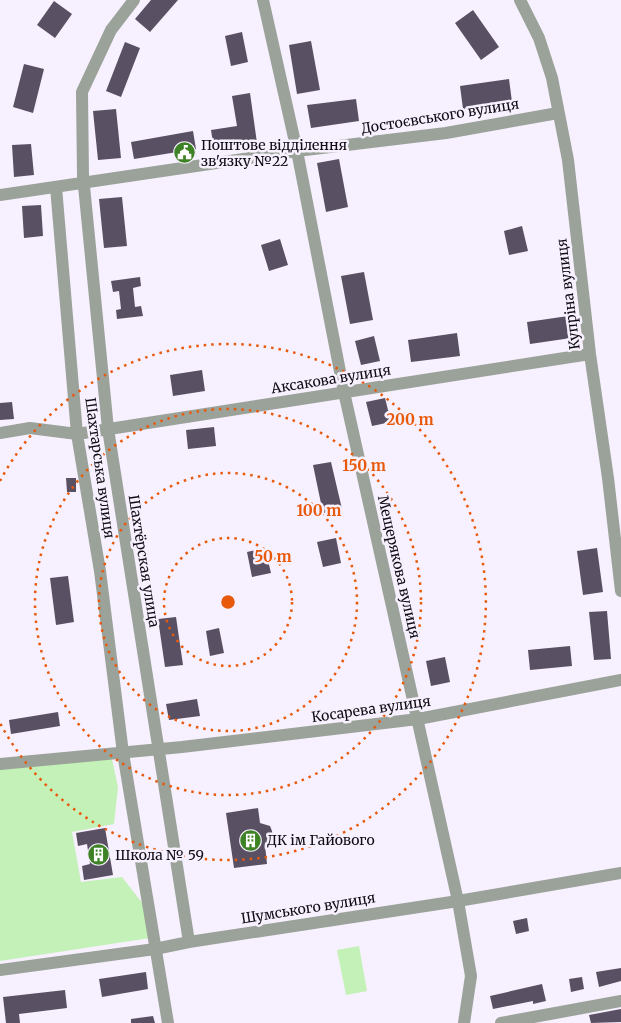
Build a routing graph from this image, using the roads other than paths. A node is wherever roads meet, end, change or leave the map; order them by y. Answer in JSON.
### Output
{"nodes":[{"id":1,"x":134,"y":0,"type":"edge"},
{"id":2,"x":262,"y":0,"type":"edge"},
{"id":3,"x":520,"y":0,"type":"edge"},
{"id":4,"x":558,"y":113,"type":"junction"},
{"id":5,"x":297,"y":151,"type":"junction"},
{"id":6,"x":84,"y":183,"type":"junction"},
{"id":7,"x":56,"y":187,"type":"junction"},
{"id":8,"x":0,"y":195,"type":"edge"},
{"id":9,"x":590,"y":354,"type":"junction"},
{"id":10,"x":344,"y":392,"type":"junction"},
{"id":11,"x":108,"y":429,"type":"junction"},
{"id":12,"x":0,"y":433,"type":"edge"},
{"id":13,"x":77,"y":434,"type":"junction"},
{"id":14,"x":621,"y":591,"type":"edge"},
{"id":15,"x":621,"y":680,"type":"edge"},
{"id":16,"x":418,"y":719,"type":"junction"},
{"id":17,"x":160,"y":749,"type":"junction"},
{"id":18,"x":123,"y":753,"type":"junction"},
{"id":19,"x":0,"y":764,"type":"edge"},
{"id":20,"x":621,"y":873,"type":"edge"},
{"id":21,"x":458,"y":901,"type":"junction"},
{"id":22,"x":189,"y":942,"type":"junction"},
{"id":23,"x":155,"y":949,"type":"junction"},
{"id":24,"x":0,"y":970,"type":"edge"},
{"id":25,"x":621,"y":1001,"type":"edge"},
{"id":26,"x":168,"y":1023,"type":"edge"},
{"id":27,"x":464,"y":1023,"type":"edge"},
{"id":28,"x":501,"y":1023,"type":"edge"}],
"edges":[{"from":1,"to":6,"type":"street","name":"Шахтёрская улица"},
{"from":2,"to":5,"type":"street","name":"Мещерякова вулиця"},
{"from":3,"to":4,"type":"street","name":"Купріна вулиця"},
{"from":4,"to":5,"type":"street","name":"Достоєвського вулиця"},
{"from":4,"to":9,"type":"street","name":"Купріна вулиця"},
{"from":5,"to":6,"type":"street","name":"Достоєвського вулиця"},
{"from":5,"to":10,"type":"street","name":"Мещерякова вулиця"},
{"from":6,"to":7,"type":"street","name":"Достоєвського вулиця"},
{"from":6,"to":11,"type":"street","name":"Шахтёрская улица"},
{"from":7,"to":8,"type":"street","name":"Достоєвського вулиця"},
{"from":7,"to":13,"type":"street","name":"Шахтарська вулиця"},
{"from":9,"to":10,"type":"street","name":"Аксакова вулиця"},
{"from":9,"to":14,"type":"street","name":"Купріна вулиця"},
{"from":10,"to":11,"type":"street","name":"Аксакова вулиця"},
{"from":10,"to":16,"type":"street","name":"Мещерякова вулиця"},
{"from":11,"to":13,"type":"street","name":"Аксакова вулиця"},
{"from":11,"to":17,"type":"street","name":"Шахтёрская улица"},
{"from":12,"to":13,"type":"street","name":"Аксакова вулиця"},
{"from":13,"to":18,"type":"street","name":"Шахтарська вулиця"},
{"from":15,"to":16,"type":"street","name":"Косарева вулиця"},
{"from":16,"to":17,"type":"street","name":"Косарева вулиця"},
{"from":16,"to":21,"type":"street","name":"Мещерякова вулиця"},
{"from":17,"to":18,"type":"street","name":"Косарева вулиця"},
{"from":17,"to":22,"type":"street","name":"Шахтёрская улица"},
{"from":18,"to":19,"type":"street","name":"Косарева вулиця"},
{"from":18,"to":23,"type":"street","name":"Шахтарська вулиця"},
{"from":20,"to":21,"type":"street","name":"Шумського вулиця"},
{"from":21,"to":22,"type":"street","name":"Шумського вулиця"},
{"from":21,"to":27,"type":"street","name":"Мещерякова вулиця"},
{"from":22,"to":23,"type":"street","name":"Шумського вулиця"},
{"from":23,"to":24,"type":"street","name":"Шумського вулиця"},
{"from":23,"to":26,"type":"street","name":"Шахтарська вулиця"},
{"from":25,"to":28,"type":"street"}]}
